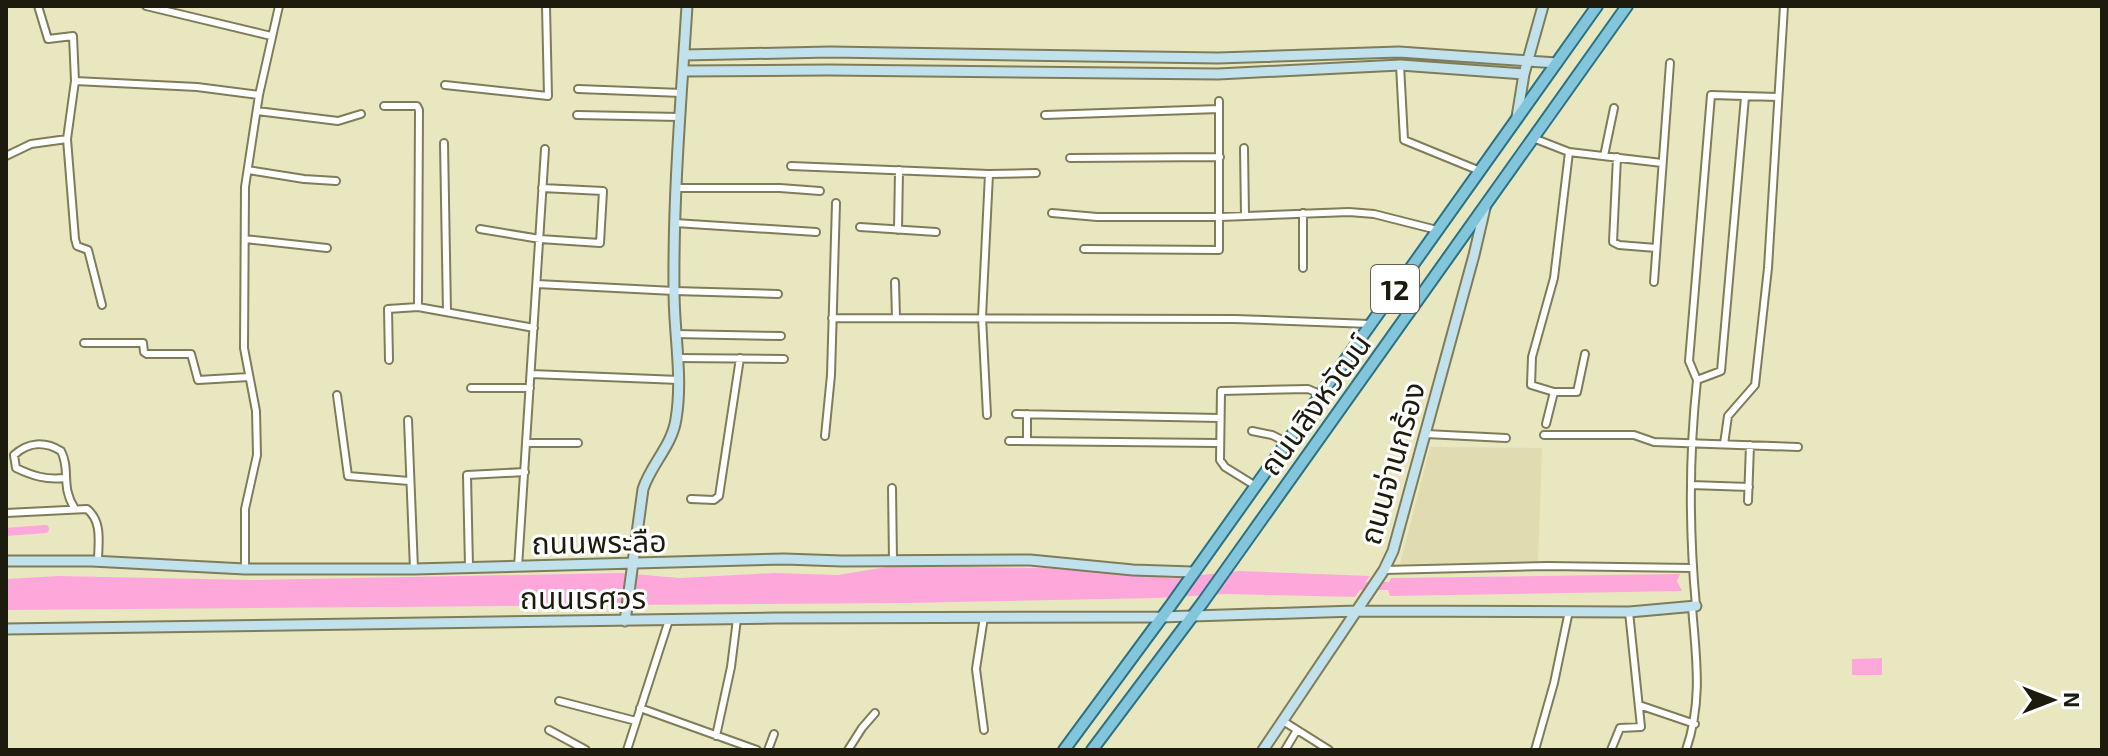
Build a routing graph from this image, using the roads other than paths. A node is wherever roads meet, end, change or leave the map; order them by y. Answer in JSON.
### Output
{"nodes":[{"id":1,"x":38,"y":6,"type":"edge"},
{"id":2,"x":146,"y":6,"type":"edge"},
{"id":3,"x":279,"y":6,"type":"edge"},
{"id":4,"x":546,"y":6,"type":"edge"},
{"id":5,"x":687,"y":6,"type":"edge"},
{"id":6,"x":1543,"y":6,"type":"edge"},
{"id":7,"x":1597,"y":6,"type":"edge"},
{"id":8,"x":1627,"y":6,"type":"edge"},
{"id":9,"x":1784,"y":6,"type":"edge"},
{"id":10,"x":169,"y":9,"type":"edge"},
{"id":11,"x":271,"y":36,"type":"junction"},
{"id":12,"x":684,"y":55,"type":"junction"},
{"id":13,"x":1528,"y":60,"type":"junction"},
{"id":14,"x":1557,"y":63,"type":"junction"},
{"id":15,"x":1670,"y":63,"type":"dead end"},
{"id":16,"x":1400,"y":65,"type":"junction"},
{"id":17,"x":683,"y":71,"type":"junction"},
{"id":18,"x":1524,"y":74,"type":"junction"},
{"id":19,"x":75,"y":81,"type":"junction"},
{"id":20,"x":445,"y":85,"type":"dead end"},
{"id":21,"x":578,"y":89,"type":"dead end"},
{"id":22,"x":682,"y":93,"type":"junction"},
{"id":23,"x":259,"y":95,"type":"junction"},
{"id":24,"x":1745,"y":97,"type":"junction"},
{"id":25,"x":1778,"y":97,"type":"junction"},
{"id":26,"x":384,"y":106,"type":"dead end"},
{"id":27,"x":1614,"y":108,"type":"dead end"},
{"id":28,"x":257,"y":111,"type":"junction"},
{"id":29,"x":361,"y":114,"type":"dead end"},
{"id":30,"x":577,"y":115,"type":"dead end"},
{"id":31,"x":1045,"y":115,"type":"dead end"},
{"id":32,"x":680,"y":117,"type":"junction"},
{"id":33,"x":1517,"y":117,"type":"junction"},
{"id":34,"x":1533,"y":138,"type":"junction"},
{"id":35,"x":67,"y":139,"type":"junction"},
{"id":36,"x":444,"y":143,"type":"dead end"},
{"id":37,"x":1244,"y":148,"type":"dead end"},
{"id":38,"x":545,"y":149,"type":"dead end"},
{"id":39,"x":1569,"y":152,"type":"junction"},
{"id":40,"x":6,"y":156,"type":"edge"},
{"id":41,"x":1604,"y":156,"type":"junction"},
{"id":42,"x":1220,"y":157,"type":"junction"},
{"id":43,"x":1617,"y":157,"type":"junction"},
{"id":44,"x":1070,"y":158,"type":"dead end"},
{"id":45,"x":1662,"y":163,"type":"junction"},
{"id":46,"x":791,"y":166,"type":"dead end"},
{"id":47,"x":248,"y":170,"type":"junction"},
{"id":48,"x":899,"y":170,"type":"junction"},
{"id":49,"x":1480,"y":171,"type":"junction"},
{"id":50,"x":1036,"y":173,"type":"dead end"},
{"id":51,"x":989,"y":174,"type":"junction"},
{"id":52,"x":336,"y":181,"type":"dead end"},
{"id":53,"x":542,"y":188,"type":"junction"},
{"id":54,"x":677,"y":188,"type":"junction"},
{"id":55,"x":820,"y":191,"type":"dead end"},
{"id":56,"x":836,"y":203,"type":"dead end"},
{"id":57,"x":1485,"y":205,"type":"junction"},
{"id":58,"x":1052,"y":213,"type":"dead end"},
{"id":59,"x":1303,"y":213,"type":"junction"},
{"id":60,"x":1245,"y":216,"type":"junction"},
{"id":61,"x":1220,"y":217,"type":"junction"},
{"id":62,"x":675,"y":223,"type":"junction"},
{"id":63,"x":860,"y":227,"type":"dead end"},
{"id":64,"x":480,"y":229,"type":"dead end"},
{"id":65,"x":898,"y":230,"type":"junction"},
{"id":66,"x":1437,"y":230,"type":"junction"},
{"id":67,"x":816,"y":232,"type":"dead end"},
{"id":68,"x":936,"y":232,"type":"dead end"},
{"id":69,"x":245,"y":239,"type":"junction"},
{"id":70,"x":540,"y":239,"type":"junction"},
{"id":71,"x":327,"y":248,"type":"dead end"},
{"id":72,"x":1656,"y":248,"type":"junction"},
{"id":73,"x":1084,"y":249,"type":"dead end"},
{"id":74,"x":1303,"y":268,"type":"dead end"},
{"id":75,"x":895,"y":282,"type":"dead end"},
{"id":76,"x":1654,"y":282,"type":"dead end"},
{"id":77,"x":537,"y":284,"type":"junction"},
{"id":78,"x":674,"y":291,"type":"junction"},
{"id":79,"x":778,"y":294,"type":"dead end"},
{"id":80,"x":102,"y":305,"type":"dead end"},
{"id":81,"x":418,"y":307,"type":"junction"},
{"id":82,"x":447,"y":312,"type":"junction"},
{"id":83,"x":982,"y":317,"type":"junction"},
{"id":84,"x":832,"y":318,"type":"junction"},
{"id":85,"x":896,"y":318,"type":"junction"},
{"id":86,"x":1370,"y":324,"type":"junction"},
{"id":87,"x":534,"y":328,"type":"junction"},
{"id":88,"x":675,"y":334,"type":"junction"},
{"id":89,"x":781,"y":336,"type":"dead end"},
{"id":90,"x":84,"y":343,"type":"dead end"},
{"id":91,"x":1585,"y":354,"type":"dead end"},
{"id":92,"x":677,"y":358,"type":"junction"},
{"id":93,"x":740,"y":358,"type":"junction"},
{"id":94,"x":784,"y":359,"type":"dead end"},
{"id":95,"x":389,"y":360,"type":"dead end"},
{"id":96,"x":531,"y":374,"type":"junction"},
{"id":97,"x":249,"y":377,"type":"junction"},
{"id":98,"x":679,"y":380,"type":"junction"},
{"id":99,"x":1697,"y":380,"type":"junction"},
{"id":100,"x":471,"y":388,"type":"dead end"},
{"id":101,"x":530,"y":388,"type":"junction"},
{"id":102,"x":1554,"y":392,"type":"junction"},
{"id":103,"x":1320,"y":394,"type":"junction"},
{"id":104,"x":337,"y":395,"type":"dead end"},
{"id":105,"x":1016,"y":414,"type":"dead end"},
{"id":106,"x":1027,"y":414,"type":"junction"},
{"id":107,"x":987,"y":415,"type":"dead end"},
{"id":108,"x":1219,"y":418,"type":"junction"},
{"id":109,"x":408,"y":420,"type":"dead end"},
{"id":110,"x":1546,"y":424,"type":"dead end"},
{"id":111,"x":1252,"y":431,"type":"dead end"},
{"id":112,"x":1426,"y":434,"type":"junction"},
{"id":113,"x":1544,"y":435,"type":"dead end"},
{"id":114,"x":825,"y":436,"type":"dead end"},
{"id":115,"x":1506,"y":438,"type":"dead end"},
{"id":116,"x":1009,"y":441,"type":"dead end"},
{"id":117,"x":1027,"y":441,"type":"junction"},
{"id":118,"x":1286,"y":442,"type":"junction"},
{"id":119,"x":527,"y":443,"type":"junction"},
{"id":120,"x":578,"y":443,"type":"dead end"},
{"id":121,"x":1218,"y":443,"type":"junction"},
{"id":122,"x":1691,"y":443,"type":"junction"},
{"id":123,"x":1724,"y":444,"type":"junction"},
{"id":124,"x":1750,"y":445,"type":"junction"},
{"id":125,"x":1798,"y":447,"type":"dead end"},
{"id":126,"x":525,"y":472,"type":"junction"},
{"id":127,"x":64,"y":478,"type":"junction"},
{"id":128,"x":409,"y":481,"type":"junction"},
{"id":129,"x":1254,"y":485,"type":"junction"},
{"id":130,"x":1691,"y":485,"type":"junction"},
{"id":131,"x":1749,"y":487,"type":"junction"},
{"id":132,"x":892,"y":488,"type":"dead end"},
{"id":133,"x":691,"y":499,"type":"dead end"},
{"id":134,"x":1748,"y":501,"type":"dead end"},
{"id":135,"x":75,"y":509,"type":"junction"},
{"id":136,"x":6,"y":513,"type":"edge"},
{"id":137,"x":6,"y":561,"type":"edge"},
{"id":138,"x":893,"y":561,"type":"junction"},
{"id":139,"x":98,"y":562,"type":"junction"},
{"id":140,"x":469,"y":567,"type":"junction"},
{"id":141,"x":518,"y":567,"type":"junction"},
{"id":142,"x":632,"y":567,"type":"junction"},
{"id":143,"x":1693,"y":568,"type":"junction"},
{"id":144,"x":245,"y":569,"type":"junction"},
{"id":145,"x":414,"y":569,"type":"junction"},
{"id":146,"x":1384,"y":570,"type":"junction"},
{"id":147,"x":1193,"y":572,"type":"junction"},
{"id":148,"x":1694,"y":606,"type":"junction"},
{"id":149,"x":1356,"y":611,"type":"junction"},
{"id":150,"x":1569,"y":611,"type":"junction"},
{"id":151,"x":1629,"y":612,"type":"junction"},
{"id":152,"x":626,"y":615,"type":"junction"},
{"id":153,"x":1193,"y":615,"type":"junction"},
{"id":154,"x":984,"y":617,"type":"junction"},
{"id":155,"x":1160,"y":617,"type":"junction"},
{"id":156,"x":737,"y":619,"type":"junction"},
{"id":157,"x":669,"y":620,"type":"junction"},
{"id":158,"x":6,"y":629,"type":"edge"},
{"id":159,"x":559,"y":701,"type":"dead end"},
{"id":160,"x":1639,"y":705,"type":"junction"},
{"id":161,"x":640,"y":708,"type":"junction"},
{"id":162,"x":875,"y":713,"type":"dead end"},
{"id":163,"x":636,"y":721,"type":"junction"},
{"id":164,"x":1283,"y":721,"type":"junction"},
{"id":165,"x":1695,"y":724,"type":"junction"},
{"id":166,"x":549,"y":730,"type":"dead end"},
{"id":167,"x":984,"y":730,"type":"dead end"},
{"id":168,"x":1297,"y":730,"type":"junction"},
{"id":169,"x":774,"y":734,"type":"dead end"},
{"id":170,"x":716,"y":736,"type":"junction"},
{"id":171,"x":586,"y":750,"type":"edge"},
{"id":172,"x":627,"y":750,"type":"edge"},
{"id":173,"x":757,"y":750,"type":"edge"},
{"id":174,"x":768,"y":750,"type":"edge"},
{"id":175,"x":848,"y":750,"type":"edge"},
{"id":176,"x":1064,"y":750,"type":"edge"},
{"id":177,"x":1092,"y":750,"type":"edge"},
{"id":178,"x":1263,"y":750,"type":"edge"},
{"id":179,"x":1285,"y":750,"type":"edge"},
{"id":180,"x":1329,"y":750,"type":"edge"},
{"id":181,"x":1535,"y":750,"type":"edge"},
{"id":182,"x":1611,"y":750,"type":"edge"},
{"id":183,"x":1686,"y":750,"type":"edge"}],
"edges":[{"from":1,"to":19,"type":"street"},
{"from":2,"to":10,"type":"street"},
{"from":3,"to":11,"type":"street"},
{"from":4,"to":20,"type":"street"},
{"from":5,"to":12,"type":"street"},
{"from":6,"to":13,"type":"street"},
{"from":7,"to":14,"type":"main road","name":"ถนนสิงหวัฒน์","number":"12"},
{"from":8,"to":34,"type":"main road","name":"ถนนสิงหวัฒน์","number":"12"},
{"from":9,"to":25,"type":"street"},
{"from":10,"to":11,"type":"street"},
{"from":11,"to":23,"type":"street"},
{"from":12,"to":13,"type":"street"},
{"from":12,"to":17,"type":"street"},
{"from":13,"to":14,"type":"street"},
{"from":13,"to":18,"type":"street"},
{"from":14,"to":33,"type":"main road","name":"ถนนสิงหวัฒน์","number":"12"},
{"from":15,"to":45,"type":"street"},
{"from":16,"to":17,"type":"street"},
{"from":16,"to":18,"type":"street"},
{"from":16,"to":49,"type":"street"},
{"from":17,"to":22,"type":"street"},
{"from":18,"to":33,"type":"street"},
{"from":19,"to":23,"type":"street"},
{"from":19,"to":35,"type":"street"},
{"from":21,"to":22,"type":"street"},
{"from":22,"to":32,"type":"street"},
{"from":23,"to":28,"type":"street"},
{"from":24,"to":25,"type":"street"},
{"from":24,"to":99,"type":"street"},
{"from":24,"to":99,"type":"street"},
{"from":25,"to":123,"type":"street"},
{"from":26,"to":81,"type":"street"},
{"from":27,"to":41,"type":"street"},
{"from":28,"to":29,"type":"street"},
{"from":28,"to":47,"type":"street"},
{"from":30,"to":32,"type":"street"},
{"from":31,"to":42,"type":"street"},
{"from":32,"to":54,"type":"street"},
{"from":33,"to":49,"type":"main road","name":"ถนนสิงหวัฒน์","number":"12"},
{"from":34,"to":39,"type":"street"},
{"from":34,"to":57,"type":"main road","name":"ถนนสิงหวัฒน์","number":"12"},
{"from":35,"to":40,"type":"street"},
{"from":35,"to":80,"type":"street"},
{"from":36,"to":82,"type":"street"},
{"from":37,"to":60,"type":"street"},
{"from":38,"to":53,"type":"street"},
{"from":39,"to":41,"type":"street"},
{"from":39,"to":102,"type":"street"},
{"from":41,"to":43,"type":"street"},
{"from":42,"to":44,"type":"street"},
{"from":42,"to":61,"type":"street"},
{"from":43,"to":45,"type":"street"},
{"from":43,"to":72,"type":"street"},
{"from":45,"to":72,"type":"street"},
{"from":46,"to":48,"type":"street"},
{"from":47,"to":52,"type":"street"},
{"from":47,"to":69,"type":"street"},
{"from":48,"to":51,"type":"street"},
{"from":48,"to":65,"type":"street"},
{"from":49,"to":66,"type":"main road","name":"ถนนสิงหวัฒน์","number":"12"},
{"from":50,"to":51,"type":"street"},
{"from":51,"to":83,"type":"street"},
{"from":53,"to":70,"type":"street"},
{"from":53,"to":70,"type":"street"},
{"from":54,"to":55,"type":"street"},
{"from":54,"to":62,"type":"street"},
{"from":56,"to":84,"type":"street"},
{"from":57,"to":112,"type":"street","name":"ถนนจ่านกร้อง"},
{"from":57,"to":153,"type":"main road","name":"ถนนสิงหวัฒน์","number":"12"},
{"from":58,"to":61,"type":"street"},
{"from":59,"to":60,"type":"street"},
{"from":59,"to":66,"type":"street"},
{"from":59,"to":74,"type":"street"},
{"from":60,"to":61,"type":"street"},
{"from":61,"to":73,"type":"street"},
{"from":62,"to":67,"type":"street"},
{"from":62,"to":78,"type":"street"},
{"from":63,"to":65,"type":"street"},
{"from":64,"to":70,"type":"street"},
{"from":65,"to":68,"type":"street"},
{"from":66,"to":86,"type":"main road","name":"ถนนสิงหวัฒน์","number":"12"},
{"from":69,"to":71,"type":"street"},
{"from":69,"to":97,"type":"street"},
{"from":70,"to":77,"type":"street"},
{"from":72,"to":76,"type":"street"},
{"from":75,"to":85,"type":"street"},
{"from":77,"to":78,"type":"street"},
{"from":77,"to":87,"type":"street"},
{"from":78,"to":79,"type":"street"},
{"from":78,"to":88,"type":"street"},
{"from":81,"to":82,"type":"street"},
{"from":81,"to":95,"type":"street"},
{"from":82,"to":87,"type":"street"},
{"from":83,"to":85,"type":"street"},
{"from":83,"to":86,"type":"street"},
{"from":83,"to":107,"type":"street"},
{"from":84,"to":85,"type":"street"},
{"from":84,"to":114,"type":"street"},
{"from":86,"to":103,"type":"main road","name":"ถนนสิงหวัฒน์","number":"12"},
{"from":87,"to":96,"type":"street"},
{"from":88,"to":89,"type":"street"},
{"from":88,"to":92,"type":"street"},
{"from":90,"to":97,"type":"street"},
{"from":91,"to":102,"type":"street"},
{"from":92,"to":93,"type":"street"},
{"from":92,"to":98,"type":"street"},
{"from":93,"to":94,"type":"street"},
{"from":93,"to":133,"type":"street"},
{"from":96,"to":98,"type":"street"},
{"from":96,"to":101,"type":"street"},
{"from":97,"to":144,"type":"street"},
{"from":98,"to":142,"type":"street"},
{"from":99,"to":122,"type":"street"},
{"from":100,"to":101,"type":"street"},
{"from":101,"to":119,"type":"street"},
{"from":102,"to":110,"type":"street"},
{"from":103,"to":108,"type":"street"},
{"from":103,"to":118,"type":"main road","name":"ถนนสิงหวัฒน์","number":"12"},
{"from":104,"to":128,"type":"street"},
{"from":105,"to":106,"type":"street"},
{"from":106,"to":108,"type":"street"},
{"from":106,"to":117,"type":"street"},
{"from":108,"to":121,"type":"street"},
{"from":109,"to":128,"type":"street"},
{"from":111,"to":118,"type":"street"},
{"from":112,"to":115,"type":"street"},
{"from":112,"to":146,"type":"street","name":"ถนนจ่านกร้อง"},
{"from":113,"to":122,"type":"street"},
{"from":116,"to":117,"type":"street"},
{"from":117,"to":121,"type":"street"},
{"from":118,"to":129,"type":"main road","name":"ถนนสิงหวัฒน์","number":"12"},
{"from":119,"to":120,"type":"street"},
{"from":119,"to":126,"type":"street"},
{"from":121,"to":129,"type":"street"},
{"from":122,"to":123,"type":"street"},
{"from":122,"to":130,"type":"street"},
{"from":123,"to":124,"type":"street"},
{"from":124,"to":125,"type":"street"},
{"from":124,"to":131,"type":"street"},
{"from":126,"to":140,"type":"street"},
{"from":126,"to":141,"type":"street"},
{"from":127,"to":127,"type":"street"},
{"from":127,"to":135,"type":"street"},
{"from":128,"to":145,"type":"street"},
{"from":129,"to":147,"type":"main road","name":"ถนนสิงหวัฒน์","number":"12"},
{"from":130,"to":131,"type":"street"},
{"from":130,"to":143,"type":"street"},
{"from":131,"to":134,"type":"street"},
{"from":132,"to":138,"type":"street"},
{"from":135,"to":136,"type":"street"},
{"from":135,"to":139,"type":"street"},
{"from":137,"to":139,"type":"street","name":"ถนนพระลือ"},
{"from":138,"to":142,"type":"street","name":"ถนนพระลือ"},
{"from":138,"to":147,"type":"street","name":"ถนนพระลือ"},
{"from":139,"to":144,"type":"street","name":"ถนนพระลือ"},
{"from":140,"to":141,"type":"street","name":"ถนนพระลือ"},
{"from":140,"to":145,"type":"street","name":"ถนนพระลือ"},
{"from":141,"to":142,"type":"street","name":"ถนนพระลือ"},
{"from":142,"to":152,"type":"street"},
{"from":143,"to":146,"type":"street"},
{"from":143,"to":148,"type":"street"},
{"from":144,"to":145,"type":"street","name":"ถนนพระลือ"},
{"from":146,"to":149,"type":"street","name":"ถนนจ่านกร้อง"},
{"from":147,"to":155,"type":"main road","name":"ถนนสิงหวัฒน์","number":"12"},
{"from":148,"to":151,"type":"street","name":"ถนนเรศวร"},
{"from":148,"to":165,"type":"street"},
{"from":149,"to":150,"type":"street","name":"ถนนเรศวร"},
{"from":149,"to":153,"type":"street","name":"ถนนเรศวร"},
{"from":149,"to":164,"type":"street","name":"ถนนจ่านกร้อง"},
{"from":150,"to":151,"type":"street","name":"ถนนเรศวร"},
{"from":150,"to":181,"type":"street"},
{"from":151,"to":160,"type":"street"},
{"from":152,"to":157,"type":"street","name":"ถนนเรศวร"},
{"from":152,"to":158,"type":"street","name":"ถนนเรศวร"},
{"from":153,"to":155,"type":"street","name":"ถนนเรศวร"},
{"from":153,"to":177,"type":"main road","name":"ถนนสิงหวัฒน์","number":"12"},
{"from":154,"to":155,"type":"street","name":"ถนนเรศวร"},
{"from":154,"to":156,"type":"street","name":"ถนนเรศวร"},
{"from":154,"to":167,"type":"street"},
{"from":155,"to":176,"type":"main road","name":"ถนนสิงหวัฒน์","number":"12"},
{"from":156,"to":157,"type":"street","name":"ถนนเรศวร"},
{"from":156,"to":170,"type":"street"},
{"from":157,"to":161,"type":"street"},
{"from":159,"to":163,"type":"street"},
{"from":160,"to":165,"type":"street"},
{"from":160,"to":182,"type":"street"},
{"from":161,"to":163,"type":"street"},
{"from":161,"to":170,"type":"street"},
{"from":162,"to":175,"type":"street"},
{"from":163,"to":172,"type":"street"},
{"from":164,"to":168,"type":"street"},
{"from":164,"to":178,"type":"street","name":"ถนนจ่านกร้อง"},
{"from":165,"to":183,"type":"street"},
{"from":166,"to":171,"type":"street"},
{"from":168,"to":179,"type":"street"},
{"from":168,"to":180,"type":"street"},
{"from":169,"to":174,"type":"street"},
{"from":170,"to":173,"type":"street"}]}
